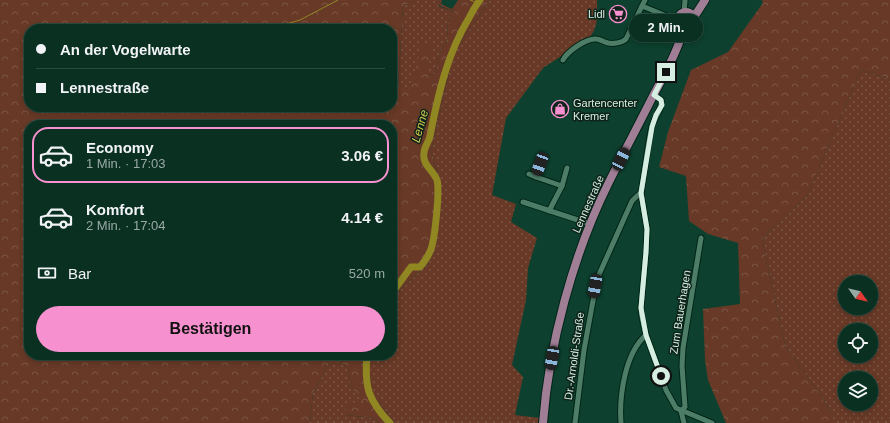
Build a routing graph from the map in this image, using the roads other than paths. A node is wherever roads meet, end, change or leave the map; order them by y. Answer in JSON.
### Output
{"nodes":[{"id":1,"x":645,"y":0,"type":"edge"},
{"id":2,"x":685,"y":0,"type":"edge"},
{"id":3,"x":705,"y":0,"type":"edge"},
{"id":4,"x":642,"y":6,"type":"junction"},
{"id":5,"x":681,"y":16,"type":"junction"},
{"id":6,"x":693,"y":17,"type":"junction"},
{"id":7,"x":684,"y":28,"type":"junction"},
{"id":8,"x":563,"y":60,"type":"dead end"},
{"id":9,"x":654,"y":95,"type":"junction"},
{"id":10,"x":540,"y":164,"type":"dead end"},
{"id":11,"x":567,"y":168,"type":"dead end"},
{"id":12,"x":529,"y":174,"type":"dead end"},
{"id":13,"x":536,"y":177,"type":"junction"},
{"id":14,"x":562,"y":186,"type":"junction"},
{"id":15,"x":641,"y":193,"type":"junction"},
{"id":16,"x":523,"y":202,"type":"dead end"},
{"id":17,"x":549,"y":211,"type":"junction"},
{"id":18,"x":590,"y":224,"type":"junction"},
{"id":19,"x":702,"y":238,"type":"dead end"},
{"id":20,"x":646,"y":335,"type":"junction"},
{"id":21,"x":681,"y":411,"type":"junction"},
{"id":22,"x":543,"y":423,"type":"edge"},
{"id":23,"x":575,"y":423,"type":"edge"},
{"id":24,"x":621,"y":423,"type":"edge"},
{"id":25,"x":684,"y":423,"type":"edge"},
{"id":26,"x":712,"y":423,"type":"edge"}],
"edges":[{"from":1,"to":4,"type":"street"},
{"from":2,"to":5,"type":"street"},
{"from":3,"to":6,"type":"main road"},
{"from":4,"to":5,"type":"street"},
{"from":4,"to":8,"type":"street"},
{"from":5,"to":6,"type":"main road"},
{"from":5,"to":7,"type":"main road"},
{"from":6,"to":7,"type":"main road"},
{"from":7,"to":9,"type":"main road","name":"Lennestraße"},
{"from":9,"to":15,"type":"street","name":"Dr.-Arnoldi-Straße"},
{"from":9,"to":18,"type":"main road","name":"Lennestraße"},
{"from":10,"to":13,"type":"street"},
{"from":11,"to":14,"type":"street"},
{"from":12,"to":13,"type":"street"},
{"from":13,"to":14,"type":"street"},
{"from":14,"to":17,"type":"street"},
{"from":15,"to":20,"type":"street"},
{"from":15,"to":23,"type":"street","name":"Dr.-Arnoldi-Straße"},
{"from":16,"to":17,"type":"street"},
{"from":17,"to":18,"type":"street"},
{"from":18,"to":22,"type":"main road","name":"Lennestraße"},
{"from":19,"to":21,"type":"street","name":"Zum Bauerhagen"},
{"from":20,"to":21,"type":"street"},
{"from":20,"to":24,"type":"street"},
{"from":21,"to":25,"type":"street"},
{"from":21,"to":26,"type":"street"}]}
